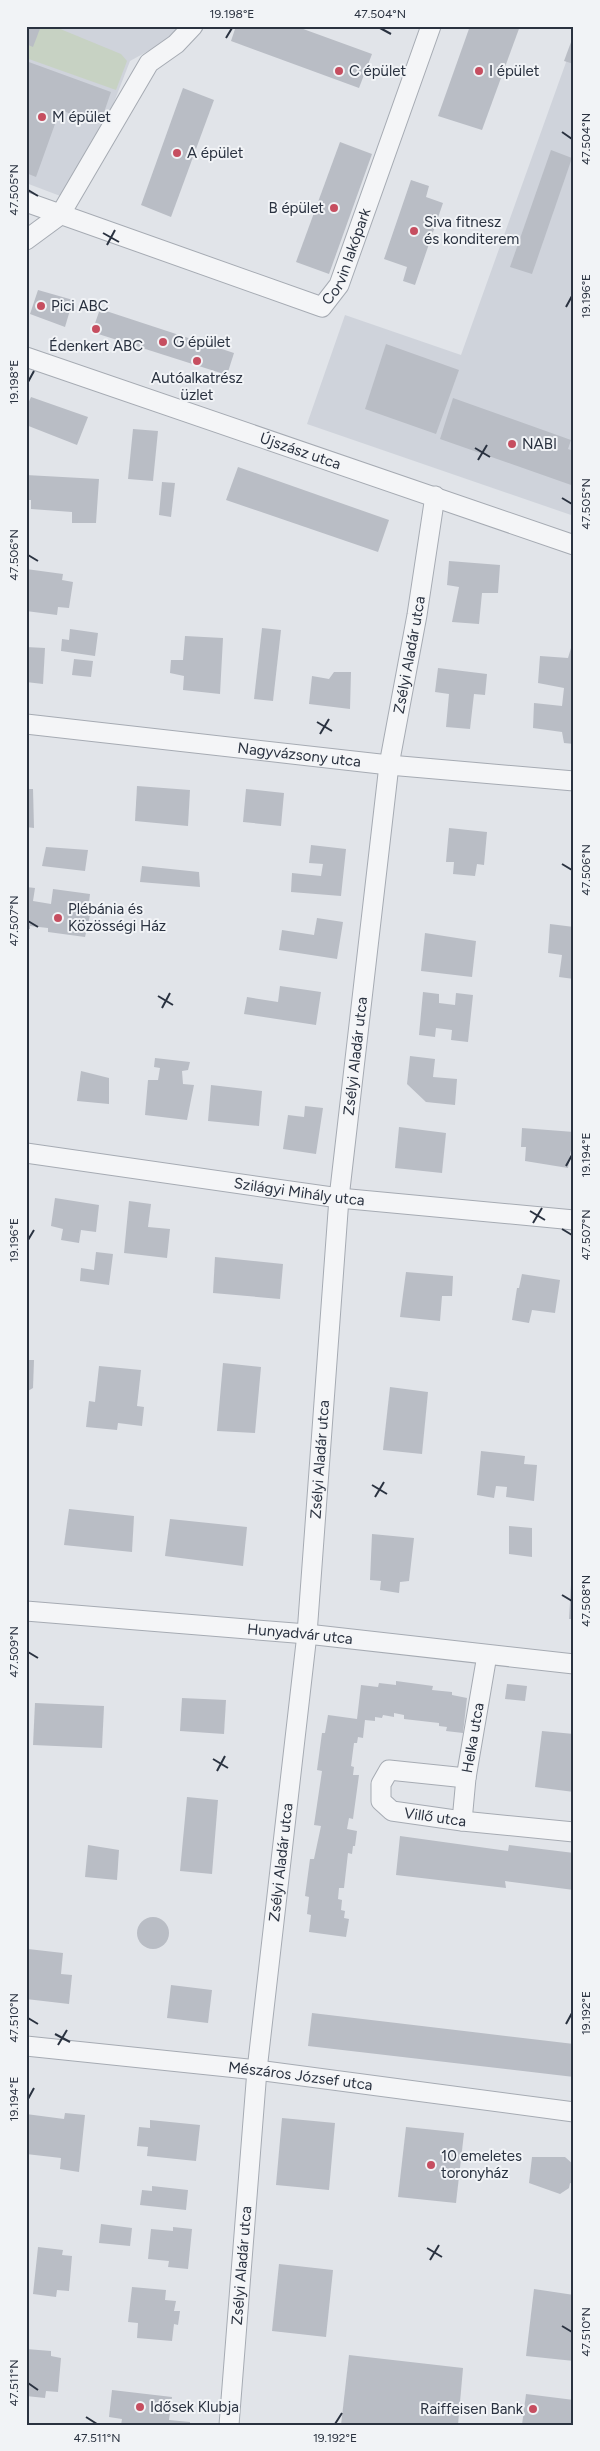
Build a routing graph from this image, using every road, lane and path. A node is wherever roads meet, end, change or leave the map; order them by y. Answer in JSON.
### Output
{"nodes":[{"id":1,"x":193,"y":26,"type":"edge"},
{"id":2,"x":431,"y":26,"type":"edge"},
{"id":3,"x":26,"y":202,"type":"edge"},
{"id":4,"x":60,"y":215,"type":"junction"},
{"id":5,"x":26,"y":240,"type":"edge"},
{"id":6,"x":26,"y":356,"type":"edge"},
{"id":7,"x":435,"y":496,"type":"junction"},
{"id":8,"x":574,"y":546,"type":"edge"},
{"id":9,"x":26,"y":724,"type":"edge"},
{"id":10,"x":389,"y":765,"type":"junction"},
{"id":11,"x":574,"y":781,"type":"edge"},
{"id":12,"x":26,"y":1153,"type":"edge"},
{"id":13,"x":339,"y":1198,"type":"junction"},
{"id":14,"x":574,"y":1220,"type":"edge"},
{"id":15,"x":26,"y":1611,"type":"edge"},
{"id":16,"x":307,"y":1634,"type":"junction"},
{"id":17,"x":486,"y":1654,"type":"junction"},
{"id":18,"x":574,"y":1664,"type":"edge"},
{"id":19,"x":466,"y":1778,"type":"junction"},
{"id":20,"x":462,"y":1821,"type":"junction"},
{"id":21,"x":574,"y":1832,"type":"edge"},
{"id":22,"x":26,"y":2046,"type":"edge"},
{"id":23,"x":257,"y":2070,"type":"junction"},
{"id":24,"x":574,"y":2112,"type":"edge"},
{"id":25,"x":229,"y":2425,"type":"edge"}],
"edges":[{"from":1,"to":4,"type":"street"},
{"from":2,"to":4,"type":"street","name":"Corvin lakópark"},
{"from":3,"to":4,"type":"street"},
{"from":4,"to":5,"type":"street"},
{"from":6,"to":7,"type":"street","name":"Újszász utca"},
{"from":7,"to":8,"type":"street","name":"Újszász utca"},
{"from":7,"to":10,"type":"street","name":"Zsélyi Aladár utca"},
{"from":9,"to":10,"type":"street","name":"Nagyvázsony utca"},
{"from":10,"to":11,"type":"street","name":"Nagyvázsony utca"},
{"from":10,"to":13,"type":"street","name":"Zsélyi Aladár utca"},
{"from":12,"to":13,"type":"street","name":"Szilágyi Mihály utca"},
{"from":13,"to":14,"type":"street","name":"Szilágyi Mihály utca"},
{"from":13,"to":16,"type":"street","name":"Zsélyi Aladár utca"},
{"from":15,"to":16,"type":"street","name":"Hunyadvár utca"},
{"from":16,"to":17,"type":"street","name":"Hunyadvár utca"},
{"from":16,"to":23,"type":"street","name":"Zsélyi Aladár utca"},
{"from":17,"to":18,"type":"street","name":"Hunyadvár utca"},
{"from":17,"to":19,"type":"street","name":"Helka utca"},
{"from":19,"to":20,"type":"street","name":"Helka utca"},
{"from":19,"to":20,"type":"street","name":"Villő utca"},
{"from":20,"to":21,"type":"street","name":"Villő utca"},
{"from":22,"to":23,"type":"street","name":"Mészáros József utca"},
{"from":23,"to":24,"type":"street","name":"Mészáros József utca"},
{"from":23,"to":25,"type":"street","name":"Zsélyi Aladár utca"}]}
